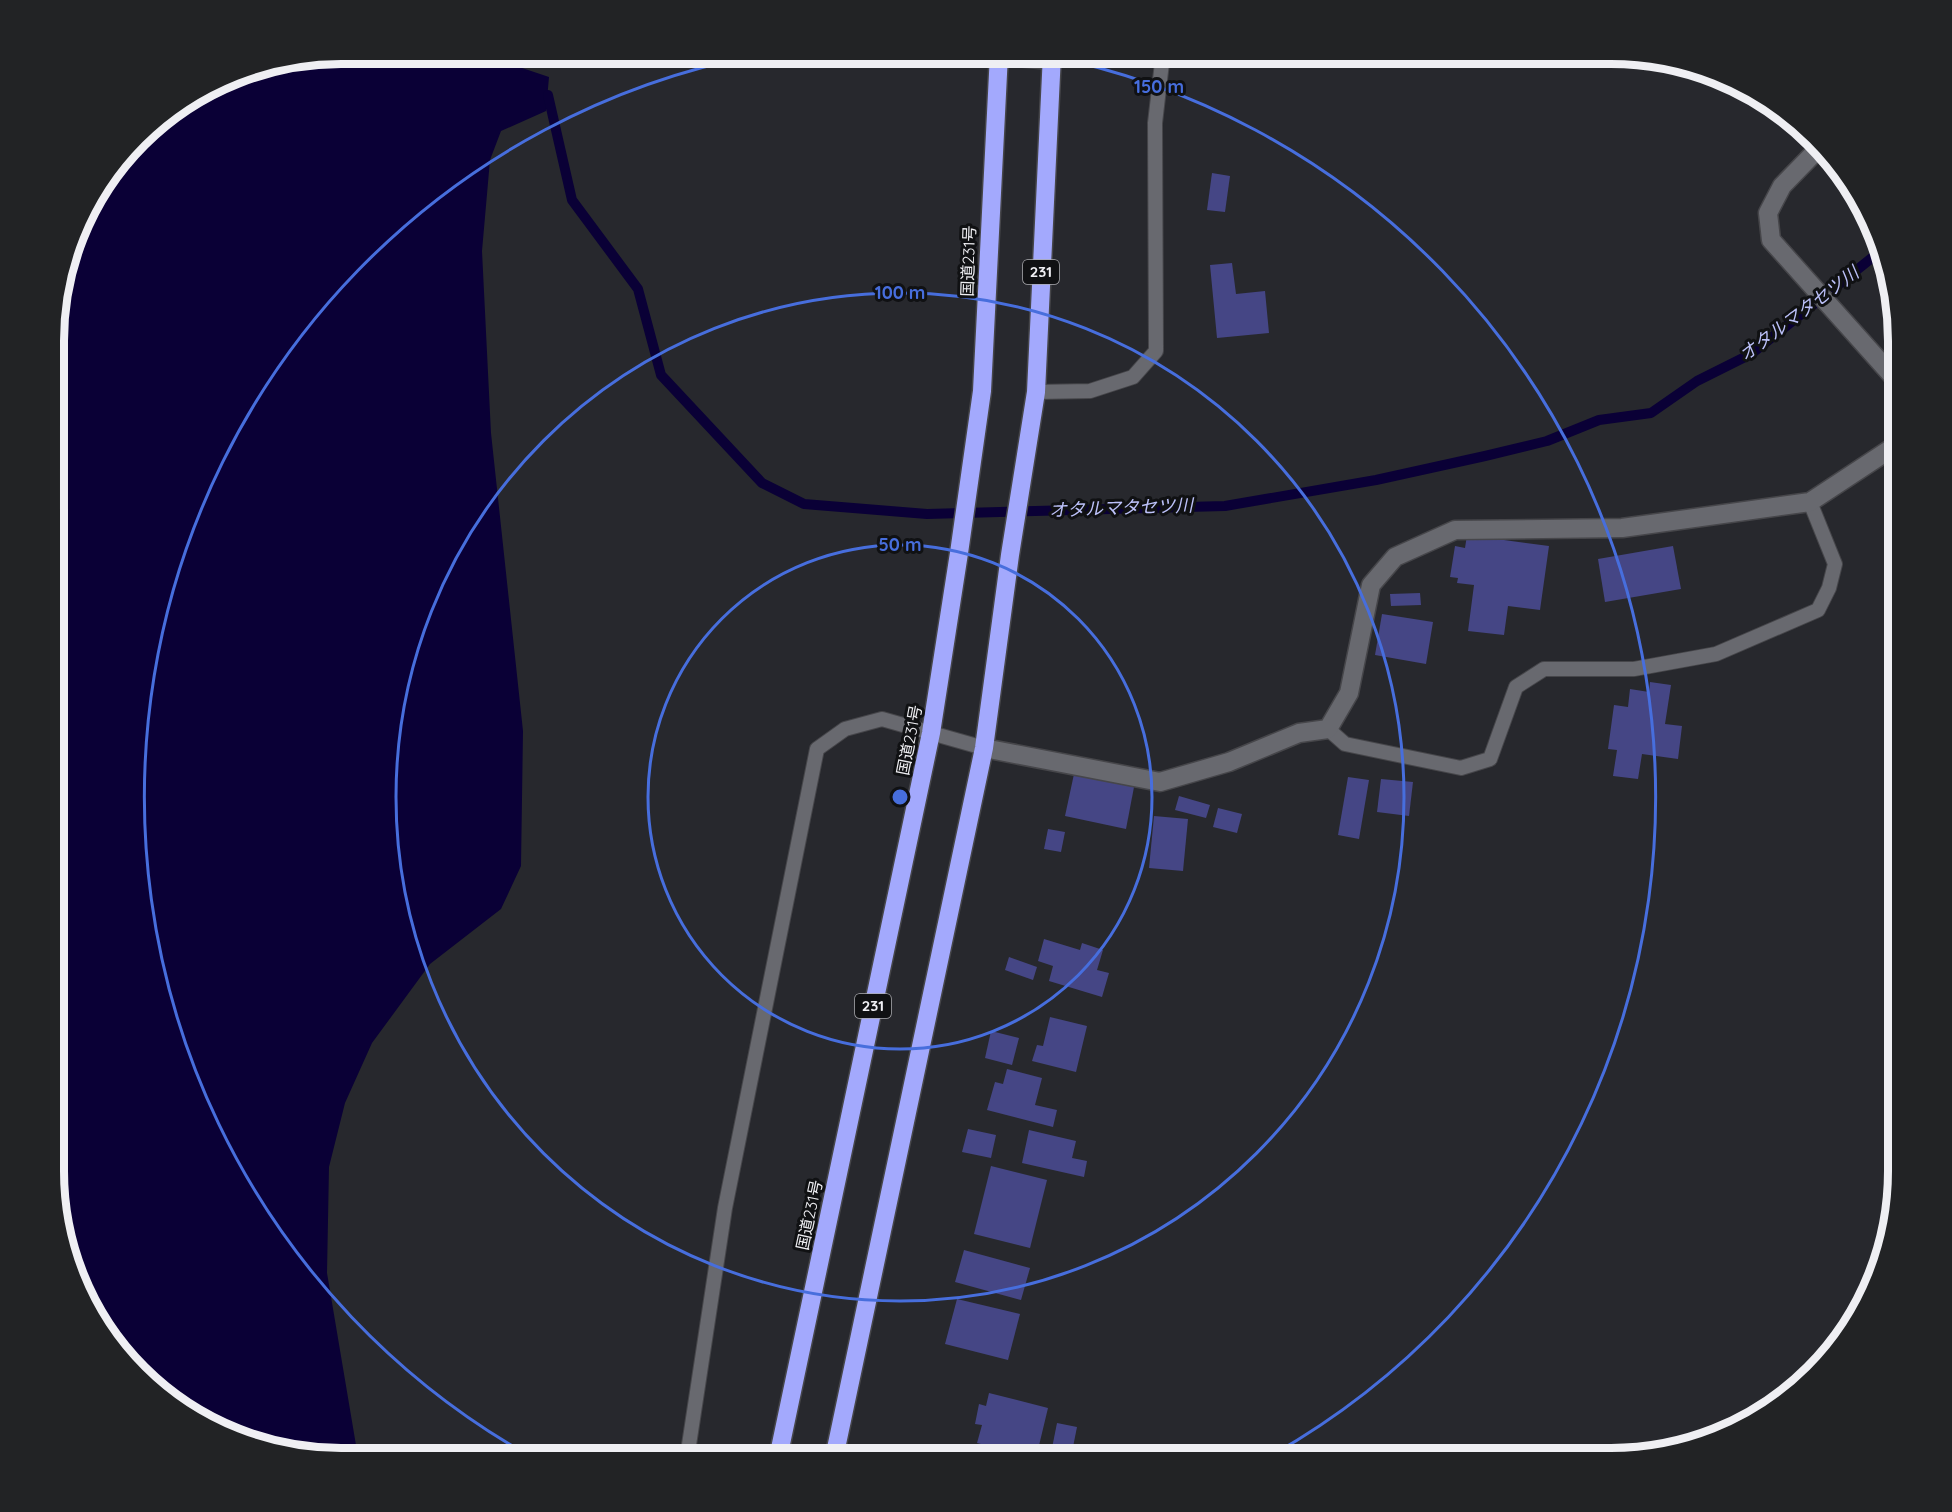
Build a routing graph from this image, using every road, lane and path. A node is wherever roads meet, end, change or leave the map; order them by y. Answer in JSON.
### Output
{"nodes":[{"id":1,"x":993,"y":64,"type":"edge"},
{"id":2,"x":1052,"y":64,"type":"edge"},
{"id":3,"x":1162,"y":64,"type":"edge"},
{"id":4,"x":1814,"y":154,"type":"edge"},
{"id":5,"x":1888,"y":371,"type":"edge"},
{"id":6,"x":1036,"y":392,"type":"junction"},
{"id":7,"x":1888,"y":451,"type":"edge"},
{"id":8,"x":1809,"y":502,"type":"junction"},
{"id":9,"x":1328,"y":729,"type":"junction"},
{"id":10,"x":931,"y":733,"type":"junction"},
{"id":11,"x":984,"y":748,"type":"junction"},
{"id":12,"x":689,"y":1448,"type":"edge"},
{"id":13,"x":780,"y":1448,"type":"edge"},
{"id":14,"x":836,"y":1448,"type":"edge"}],
"edges":[{"from":1,"to":10,"type":"highway","name":"国道231号","number":"231"},
{"from":2,"to":6,"type":"highway","number":"231"},
{"from":3,"to":6,"type":"lane"},
{"from":4,"to":5,"type":"street"},
{"from":6,"to":11,"type":"highway","number":"231"},
{"from":7,"to":8,"type":"street"},
{"from":8,"to":9,"type":"street"},
{"from":8,"to":9,"type":"lane"},
{"from":9,"to":11,"type":"street"},
{"from":10,"to":11,"type":"lane"},
{"from":10,"to":12,"type":"lane"},
{"from":10,"to":13,"type":"highway","name":"国道231号","number":"231"},
{"from":11,"to":14,"type":"highway","number":"231"}]}
